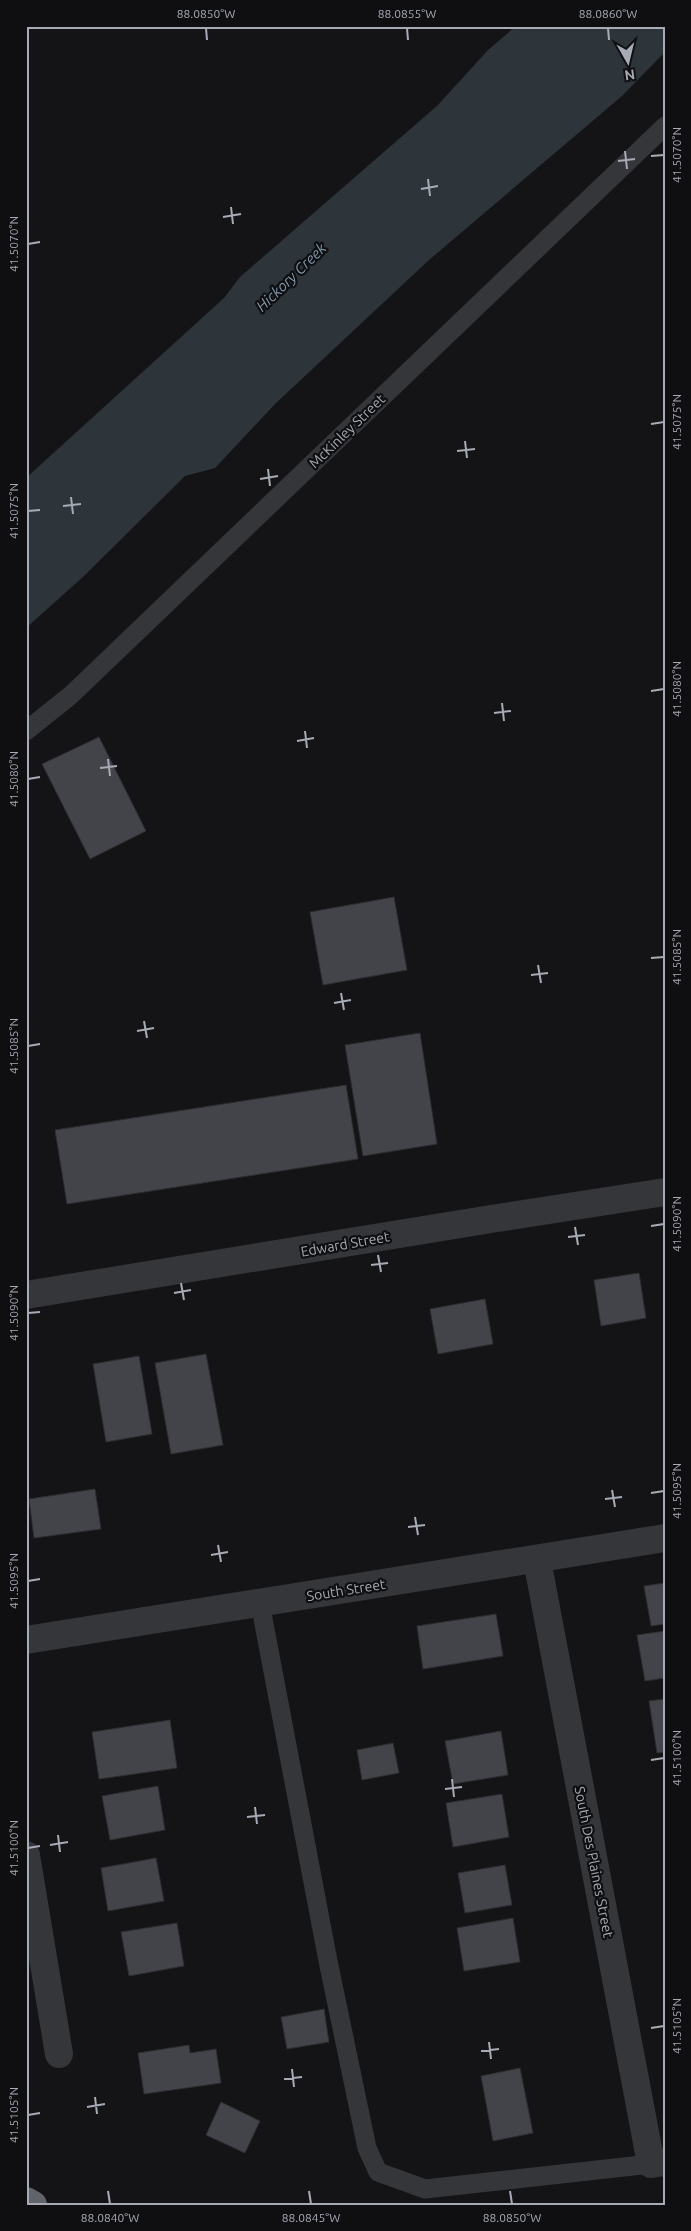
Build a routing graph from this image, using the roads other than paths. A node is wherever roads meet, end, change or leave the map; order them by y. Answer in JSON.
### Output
{"nodes":[{"id":1,"x":665,"y":126,"type":"edge"},
{"id":2,"x":26,"y":731,"type":"edge"},
{"id":3,"x":665,"y":1192,"type":"edge"},
{"id":4,"x":26,"y":1295,"type":"edge"},
{"id":5,"x":665,"y":1538,"type":"edge"},
{"id":6,"x":537,"y":1560,"type":"junction"},
{"id":7,"x":260,"y":1603,"type":"junction"},
{"id":8,"x":26,"y":1640,"type":"edge"},
{"id":9,"x":26,"y":1855,"type":"edge"},
{"id":10,"x":59,"y":2054,"type":"dead end"},
{"id":11,"x":658,"y":2163,"type":"edge"},
{"id":12,"x":26,"y":2201,"type":"edge"},
{"id":13,"x":33,"y":2205,"type":"edge"}],
"edges":[{"from":1,"to":2,"type":"lane","name":"McKinley Street"},
{"from":3,"to":4,"type":"street","name":"Edward Street"},
{"from":5,"to":6,"type":"street","name":"South Street"},
{"from":6,"to":7,"type":"street","name":"South Street"},
{"from":6,"to":11,"type":"street","name":"South Des Plaines Street"},
{"from":7,"to":8,"type":"street","name":"South Street"},
{"from":7,"to":11,"type":"lane"},
{"from":9,"to":10,"type":"street"},
{"from":12,"to":13,"type":"highway"}]}
